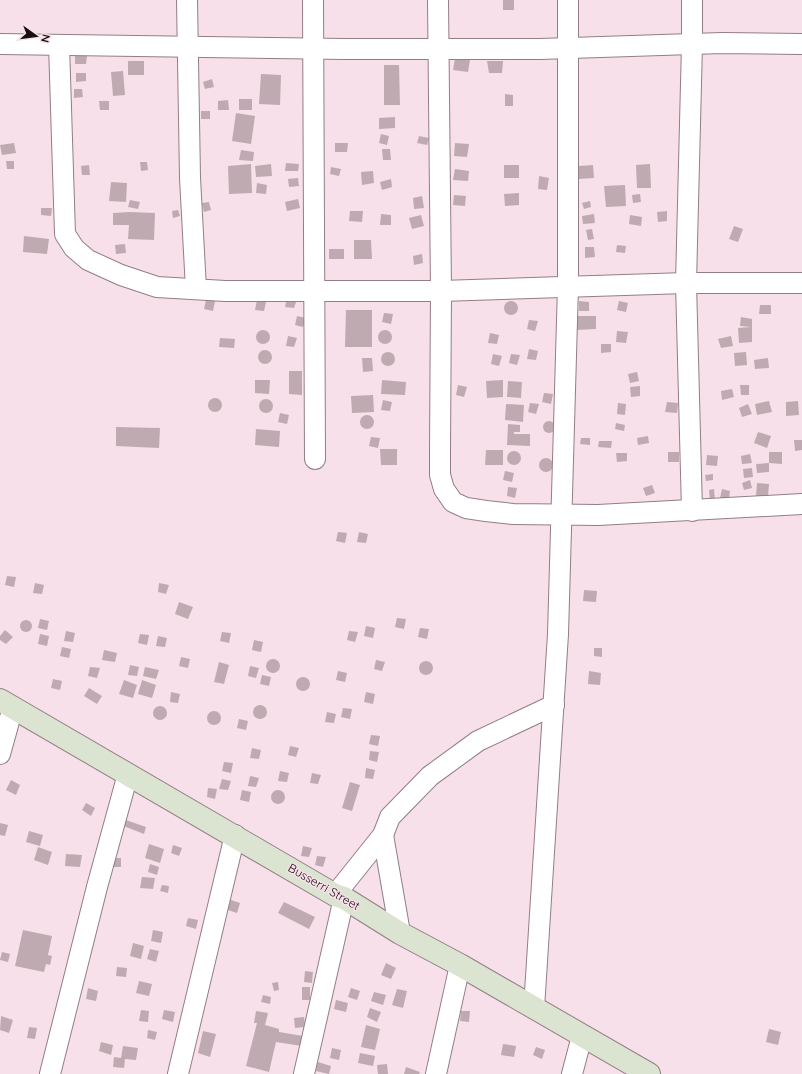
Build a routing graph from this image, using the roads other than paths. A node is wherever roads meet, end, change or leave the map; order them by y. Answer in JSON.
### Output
{"nodes":[{"id":1,"x":187,"y":0,"type":"edge"},
{"id":2,"x":313,"y":0,"type":"edge"},
{"id":3,"x":438,"y":0,"type":"edge"},
{"id":4,"x":568,"y":0,"type":"edge"},
{"id":5,"x":692,"y":0,"type":"edge"},
{"id":6,"x":0,"y":44,"type":"edge"},
{"id":7,"x":692,"y":44,"type":"junction"},
{"id":8,"x":802,"y":44,"type":"edge"},
{"id":9,"x":59,"y":45,"type":"junction"},
{"id":10,"x":187,"y":46,"type":"junction"},
{"id":11,"x":313,"y":48,"type":"junction"},
{"id":12,"x":569,"y":48,"type":"junction"},
{"id":13,"x":439,"y":49,"type":"junction"},
{"id":14,"x":686,"y":283,"type":"junction"},
{"id":15,"x":802,"y":283,"type":"edge"},
{"id":16,"x":568,"y":286,"type":"junction"},
{"id":17,"x":196,"y":289,"type":"junction"},
{"id":18,"x":314,"y":290,"type":"junction"},
{"id":19,"x":441,"y":291,"type":"junction"},
{"id":20,"x":315,"y":459,"type":"dead end"},
{"id":21,"x":802,"y":504,"type":"edge"},
{"id":22,"x":692,"y":511,"type":"junction"},
{"id":23,"x":562,"y":514,"type":"junction"},
{"id":24,"x":7,"y":704,"type":"edge"},
{"id":25,"x":554,"y":705,"type":"junction"},
{"id":26,"x":0,"y":754,"type":"edge"},
{"id":27,"x":128,"y":774,"type":"junction"},
{"id":28,"x":235,"y":835,"type":"junction"},
{"id":29,"x":383,"y":835,"type":"junction"},
{"id":30,"x":340,"y":896,"type":"junction"},
{"id":31,"x":400,"y":933,"type":"junction"},
{"id":32,"x":460,"y":965,"type":"junction"},
{"id":33,"x":534,"y":1008,"type":"junction"},
{"id":34,"x":582,"y":1036,"type":"junction"},
{"id":35,"x":50,"y":1074,"type":"edge"},
{"id":36,"x":178,"y":1074,"type":"edge"},
{"id":37,"x":304,"y":1074,"type":"edge"},
{"id":38,"x":436,"y":1074,"type":"edge"},
{"id":39,"x":572,"y":1074,"type":"edge"},
{"id":40,"x":649,"y":1074,"type":"edge"}],
"edges":[{"from":1,"to":10,"type":"street"},
{"from":2,"to":11,"type":"street"},
{"from":3,"to":13,"type":"street"},
{"from":4,"to":12,"type":"street"},
{"from":5,"to":7,"type":"street"},
{"from":6,"to":9,"type":"street"},
{"from":7,"to":8,"type":"street"},
{"from":7,"to":12,"type":"street"},
{"from":7,"to":14,"type":"street"},
{"from":9,"to":10,"type":"street"},
{"from":9,"to":17,"type":"street"},
{"from":10,"to":11,"type":"street"},
{"from":10,"to":17,"type":"street"},
{"from":11,"to":13,"type":"street"},
{"from":11,"to":18,"type":"street"},
{"from":12,"to":13,"type":"street"},
{"from":12,"to":16,"type":"street"},
{"from":13,"to":19,"type":"street"},
{"from":14,"to":15,"type":"street"},
{"from":14,"to":16,"type":"street"},
{"from":14,"to":22,"type":"street"},
{"from":16,"to":19,"type":"street"},
{"from":16,"to":23,"type":"street"},
{"from":17,"to":18,"type":"street"},
{"from":18,"to":19,"type":"street"},
{"from":18,"to":20,"type":"street"},
{"from":19,"to":23,"type":"street"},
{"from":21,"to":22,"type":"street"},
{"from":22,"to":23,"type":"street"},
{"from":23,"to":25,"type":"street"},
{"from":24,"to":26,"type":"street"},
{"from":24,"to":27,"type":"main road","name":"Busserri Street"},
{"from":25,"to":29,"type":"street"},
{"from":25,"to":33,"type":"street"},
{"from":27,"to":28,"type":"main road","name":"Busserri Street"},
{"from":27,"to":35,"type":"street"},
{"from":28,"to":30,"type":"main road","name":"Busserri Street"},
{"from":28,"to":36,"type":"street"},
{"from":29,"to":30,"type":"street"},
{"from":29,"to":31,"type":"street"},
{"from":30,"to":31,"type":"main road","name":"Busserri Street"},
{"from":30,"to":37,"type":"street"},
{"from":31,"to":32,"type":"main road","name":"Busserri Street"},
{"from":32,"to":33,"type":"main road","name":"Busserri Street"},
{"from":32,"to":38,"type":"street"},
{"from":33,"to":34,"type":"main road","name":"Busserri Street"},
{"from":34,"to":39,"type":"street"},
{"from":34,"to":40,"type":"main road","name":"Busserri Street"}]}
